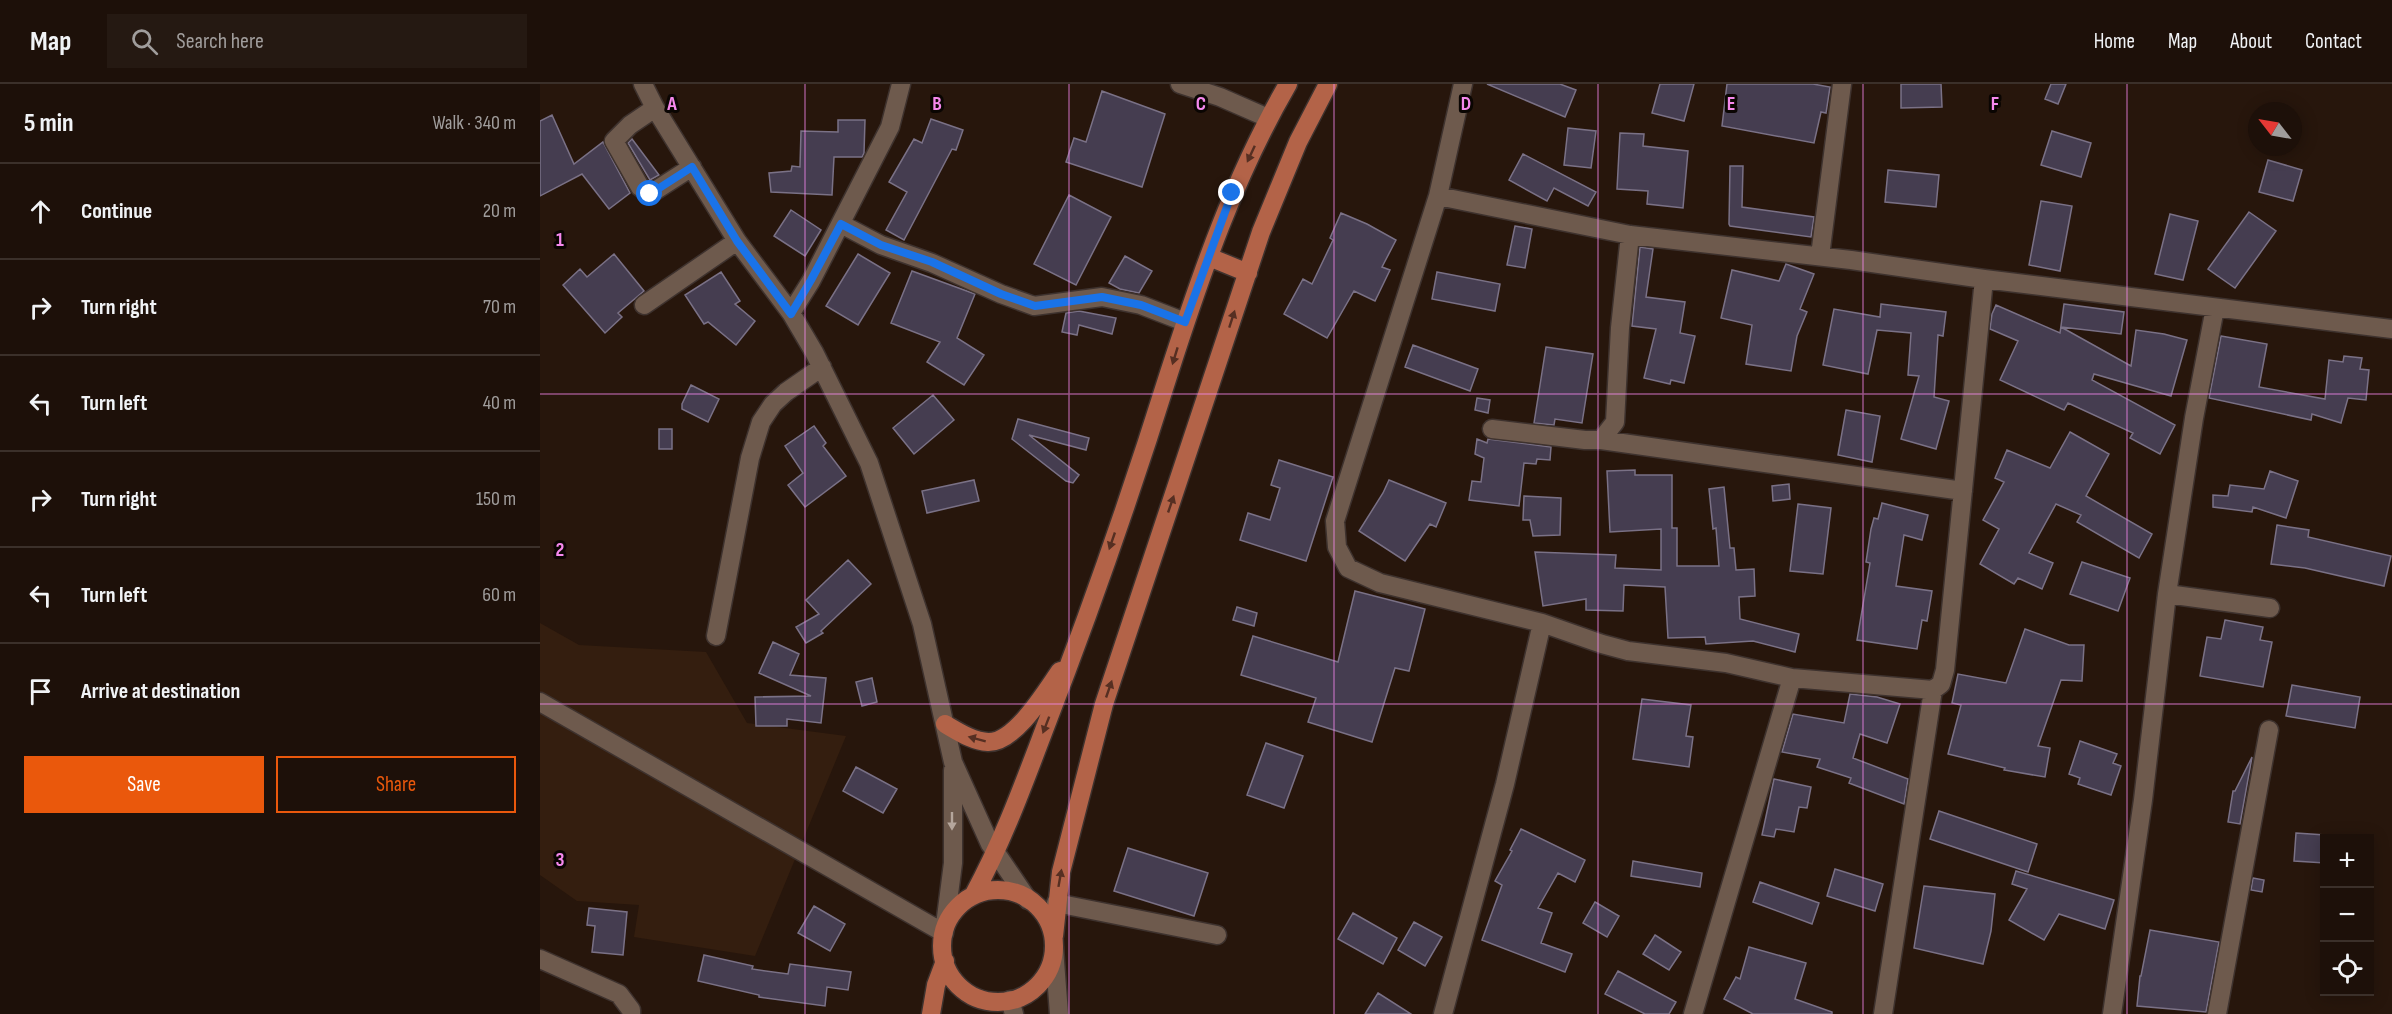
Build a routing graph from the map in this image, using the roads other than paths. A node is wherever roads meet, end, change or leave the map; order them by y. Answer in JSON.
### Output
{"nodes":[{"id":1,"x":643,"y":84,"type":"edge"},
{"id":2,"x":901,"y":84,"type":"edge"},
{"id":3,"x":1180,"y":84,"type":"edge"},
{"id":4,"x":1287,"y":84,"type":"edge"},
{"id":5,"x":1328,"y":84,"type":"edge"},
{"id":6,"x":1463,"y":84,"type":"edge"},
{"id":7,"x":1842,"y":84,"type":"edge"},
{"id":8,"x":655,"y":108,"type":"junction"},
{"id":9,"x":1268,"y":118,"type":"junction"},
{"id":10,"x":692,"y":167,"type":"junction"},
{"id":11,"x":1438,"y":196,"type":"junction"},
{"id":12,"x":841,"y":224,"type":"junction"},
{"id":13,"x":1630,"y":235,"type":"junction"},
{"id":14,"x":737,"y":241,"type":"junction"},
{"id":15,"x":1820,"y":256,"type":"junction"},
{"id":16,"x":1209,"y":257,"type":"junction"},
{"id":17,"x":1248,"y":273,"type":"junction"},
{"id":18,"x":1984,"y":279,"type":"junction"},
{"id":19,"x":644,"y":304,"type":"dead end"},
{"id":20,"x":2215,"y":308,"type":"junction"},
{"id":21,"x":791,"y":314,"type":"junction"},
{"id":22,"x":1185,"y":322,"type":"junction"},
{"id":23,"x":2392,"y":329,"type":"edge"},
{"id":24,"x":822,"y":367,"type":"junction"},
{"id":25,"x":1492,"y":429,"type":"dead end"},
{"id":26,"x":1600,"y":440,"type":"junction"},
{"id":27,"x":1963,"y":490,"type":"junction"},
{"id":28,"x":2167,"y":594,"type":"junction"},
{"id":29,"x":2270,"y":608,"type":"dead end"},
{"id":30,"x":1542,"y":623,"type":"junction"},
{"id":31,"x":716,"y":636,"type":"dead end"},
{"id":32,"x":1076,"y":650,"type":"junction"},
{"id":33,"x":1792,"y":678,"type":"junction"},
{"id":34,"x":1933,"y":690,"type":"junction"},
{"id":35,"x":540,"y":702,"type":"edge"},
{"id":36,"x":945,"y":724,"type":"junction"},
{"id":37,"x":2269,"y":730,"type":"dead end"},
{"id":38,"x":953,"y":762,"type":"junction"},
{"id":39,"x":996,"y":854,"type":"junction"},
{"id":40,"x":973,"y":896,"type":"junction"},
{"id":41,"x":1028,"y":900,"type":"junction"},
{"id":42,"x":1056,"y":903,"type":"junction"},
{"id":43,"x":944,"y":933,"type":"junction"},
{"id":44,"x":1217,"y":935,"type":"dead end"},
{"id":45,"x":1054,"y":942,"type":"junction"},
{"id":46,"x":540,"y":958,"type":"edge"},
{"id":47,"x":945,"y":961,"type":"junction"},
{"id":48,"x":1005,"y":1007,"type":"edge"},
{"id":49,"x":630,"y":1014,"type":"edge"},
{"id":50,"x":931,"y":1014,"type":"edge"},
{"id":51,"x":1059,"y":1014,"type":"edge"},
{"id":52,"x":1443,"y":1014,"type":"edge"},
{"id":53,"x":1693,"y":1014,"type":"edge"},
{"id":54,"x":1883,"y":1014,"type":"edge"},
{"id":55,"x":2112,"y":1014,"type":"edge"},
{"id":56,"x":2217,"y":1014,"type":"edge"}],
"edges":[{"from":1,"to":8,"type":"street"},
{"from":2,"to":12,"type":"street"},
{"from":3,"to":9,"type":"street"},
{"from":4,"to":9,"type":"main road"},
{"from":5,"to":17,"type":"main road"},
{"from":6,"to":11,"type":"street"},
{"from":7,"to":15,"type":"street"},
{"from":8,"to":10,"type":"street"},
{"from":8,"to":10,"type":"street"},
{"from":9,"to":16,"type":"main road","one_way":true},
{"from":10,"to":14,"type":"street"},
{"from":11,"to":13,"type":"street"},
{"from":11,"to":30,"type":"street"},
{"from":12,"to":21,"type":"street"},
{"from":12,"to":22,"type":"street"},
{"from":13,"to":15,"type":"street"},
{"from":13,"to":26,"type":"street"},
{"from":14,"to":19,"type":"street"},
{"from":14,"to":21,"type":"street"},
{"from":15,"to":18,"type":"street"},
{"from":16,"to":17,"type":"main road"},
{"from":16,"to":22,"type":"main road"},
{"from":42,"to":17,"type":"main road","one_way":true},
{"from":18,"to":20,"type":"street"},
{"from":18,"to":27,"type":"street"},
{"from":20,"to":23,"type":"street"},
{"from":20,"to":28,"type":"street"},
{"from":21,"to":24,"type":"street"},
{"from":22,"to":32,"type":"main road","one_way":true},
{"from":24,"to":31,"type":"street"},
{"from":24,"to":36,"type":"street"},
{"from":25,"to":26,"type":"street"},
{"from":26,"to":27,"type":"street"},
{"from":27,"to":34,"type":"street"},
{"from":28,"to":29,"type":"street"},
{"from":28,"to":55,"type":"street"},
{"from":30,"to":33,"type":"street"},
{"from":30,"to":52,"type":"street"},
{"from":32,"to":36,"type":"main road","one_way":true},
{"from":32,"to":39,"type":"main road","one_way":true},
{"from":33,"to":34,"type":"street"},
{"from":33,"to":53,"type":"street"},
{"from":34,"to":54,"type":"street"},
{"from":35,"to":43,"type":"street"},
{"from":36,"to":38,"type":"street"},
{"from":37,"to":56,"type":"street"},
{"from":38,"to":39,"type":"street"},
{"from":38,"to":43,"type":"street","one_way":true},
{"from":39,"to":40,"type":"main road"},
{"from":39,"to":41,"type":"street"},
{"from":40,"to":41,"type":"main road"},
{"from":40,"to":43,"type":"main road"},
{"from":41,"to":45,"type":"main road"},
{"from":42,"to":44,"type":"street"},
{"from":42,"to":45,"type":"main road"},
{"from":43,"to":47,"type":"main road"},
{"from":45,"to":48,"type":"main road"},
{"from":45,"to":51,"type":"street"},
{"from":46,"to":49,"type":"street"},
{"from":47,"to":48,"type":"main road"},
{"from":47,"to":50,"type":"main road"}]}
